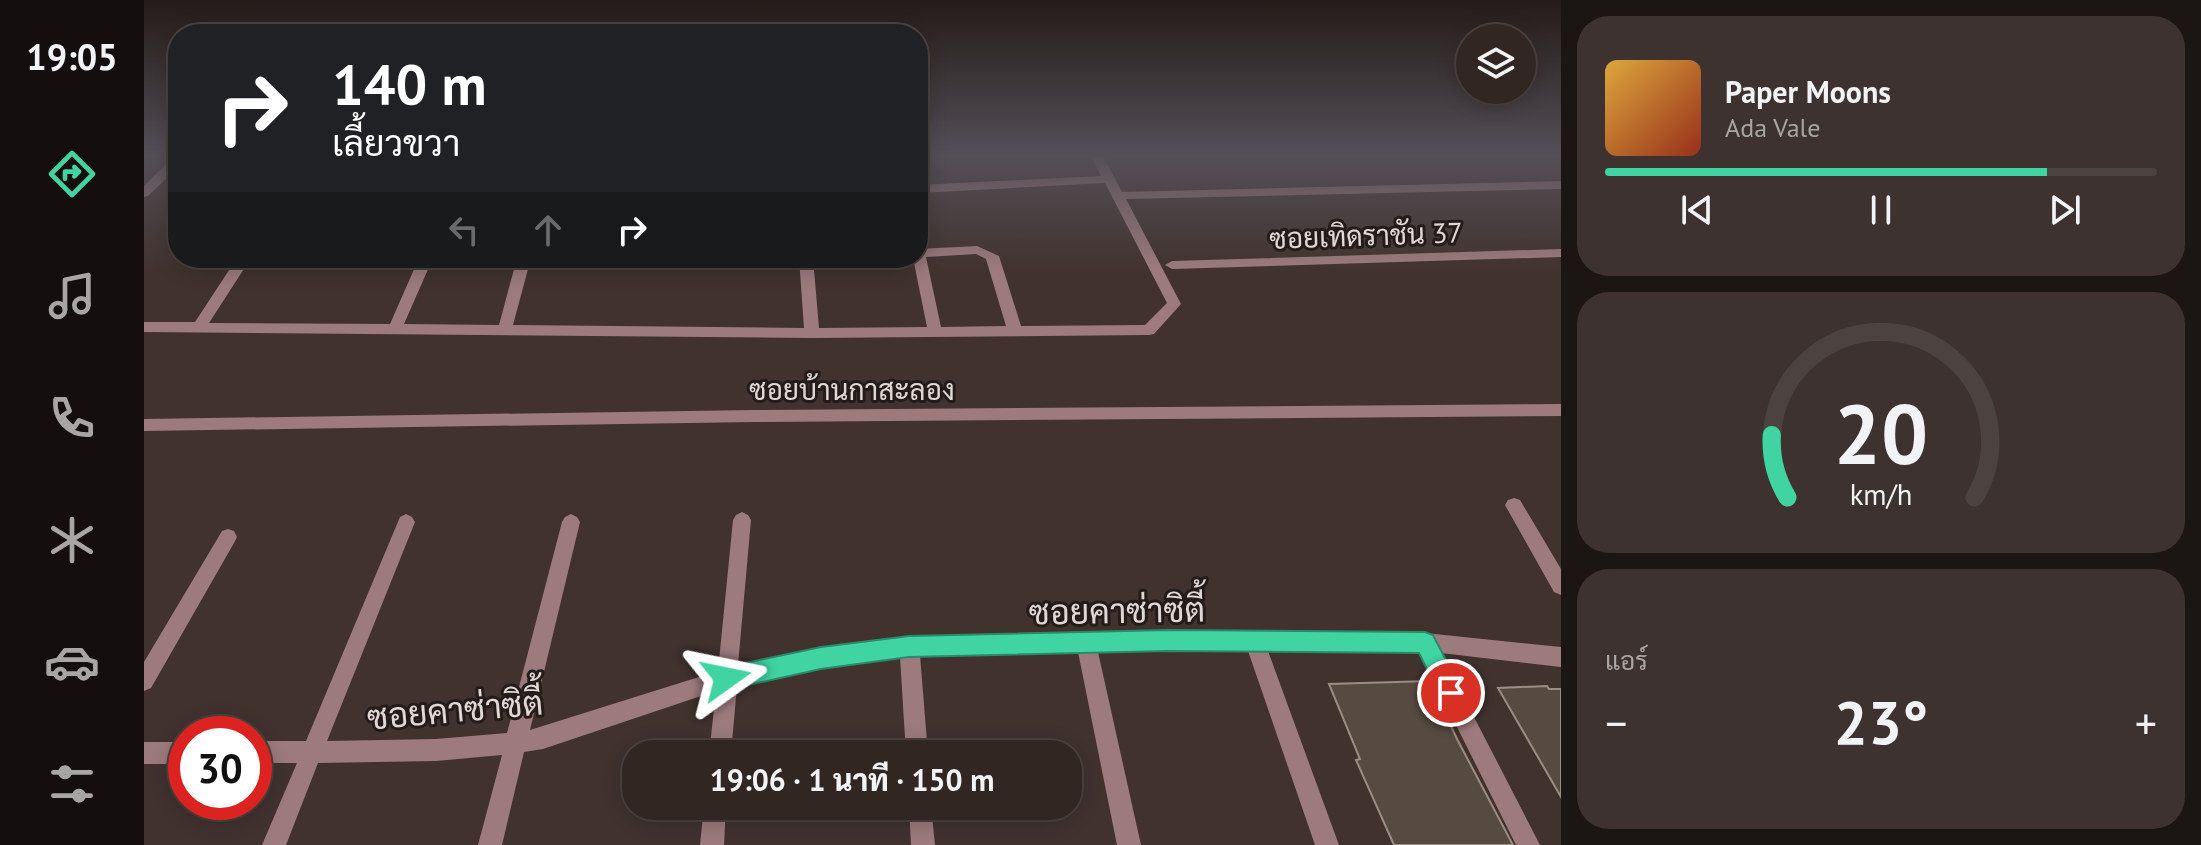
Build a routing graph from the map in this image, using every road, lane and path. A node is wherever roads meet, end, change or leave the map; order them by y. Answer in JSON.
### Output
{"nodes":[{"id":1,"x":1221,"y":193,"type":"edge"},
{"id":2,"x":1118,"y":196,"type":"joint"},
{"id":3,"x":928,"y":253,"type":"edge"},
{"id":4,"x":1561,"y":253,"type":"edge"},
{"id":5,"x":1172,"y":265,"type":"dead end"},
{"id":6,"x":237,"y":268,"type":"edge"},
{"id":7,"x":422,"y":268,"type":"edge"},
{"id":8,"x":521,"y":268,"type":"edge"},
{"id":9,"x":807,"y":268,"type":"edge"},
{"id":10,"x":922,"y":268,"type":"edge"},
{"id":11,"x":144,"y":327,"type":"edge"},
{"id":12,"x":199,"y":327,"type":"junction"},
{"id":13,"x":395,"y":329,"type":"junction"},
{"id":14,"x":505,"y":330,"type":"junction"},
{"id":15,"x":1015,"y":331,"type":"junction"},
{"id":16,"x":935,"y":332,"type":"junction"},
{"id":17,"x":812,"y":333,"type":"junction"},
{"id":18,"x":1561,"y":410,"type":"edge"},
{"id":19,"x":144,"y":425,"type":"edge"},
{"id":20,"x":1514,"y":505,"type":"dead end"},
{"id":21,"x":742,"y":520,"type":"dead end"},
{"id":22,"x":406,"y":522,"type":"dead end"},
{"id":23,"x":571,"y":522,"type":"dead end"},
{"id":24,"x":228,"y":537,"type":"dead end"},
{"id":25,"x":1561,"y":586,"type":"edge"},
{"id":26,"x":1255,"y":641,"type":"junction"},
{"id":27,"x":1086,"y":642,"type":"junction"},
{"id":28,"x":1425,"y":642,"type":"junction"},
{"id":29,"x":909,"y":646,"type":"junction"},
{"id":30,"x":1561,"y":657,"type":"edge"},
{"id":31,"x":726,"y":678,"type":"junction"},
{"id":32,"x":144,"y":681,"type":"edge"},
{"id":33,"x":721,"y":740,"type":"edge"},
{"id":34,"x":916,"y":740,"type":"edge"},
{"id":35,"x":516,"y":743,"type":"junction"},
{"id":36,"x":312,"y":751,"type":"junction"},
{"id":37,"x":272,"y":752,"type":"edge"},
{"id":38,"x":144,"y":753,"type":"edge"},
{"id":39,"x":168,"y":753,"type":"edge"},
{"id":40,"x":714,"y":820,"type":"edge"},
{"id":41,"x":921,"y":820,"type":"edge"},
{"id":42,"x":274,"y":845,"type":"edge"},
{"id":43,"x":490,"y":845,"type":"edge"},
{"id":44,"x":712,"y":845,"type":"edge"},
{"id":45,"x":923,"y":845,"type":"edge"},
{"id":46,"x":1129,"y":845,"type":"edge"},
{"id":47,"x":1327,"y":845,"type":"edge"},
{"id":48,"x":1528,"y":845,"type":"edge"}],
"edges":[{"from":1,"to":2,"type":"street"},
{"from":2,"to":15,"type":"street"},
{"from":3,"to":15,"type":"street"},
{"from":4,"to":5,"type":"street","name":"ซอยเทิดราชัน 37"},
{"from":6,"to":12,"type":"street"},
{"from":7,"to":13,"type":"street"},
{"from":8,"to":14,"type":"street"},
{"from":9,"to":17,"type":"street"},
{"from":10,"to":16,"type":"street"},
{"from":11,"to":12,"type":"street"},
{"from":12,"to":13,"type":"street"},
{"from":13,"to":14,"type":"street"},
{"from":14,"to":17,"type":"street"},
{"from":15,"to":16,"type":"street"},
{"from":16,"to":17,"type":"street"},
{"from":18,"to":19,"type":"street","name":"ซอยบ้านกาสะลอง"},
{"from":20,"to":25,"type":"street"},
{"from":21,"to":31,"type":"street"},
{"from":22,"to":36,"type":"street"},
{"from":23,"to":35,"type":"street"},
{"from":24,"to":32,"type":"street"},
{"from":26,"to":27,"type":"street","name":"ซอยคาซ่าซิตี้"},
{"from":26,"to":28,"type":"street","name":"ซอยคาซ่าซิตี้"},
{"from":26,"to":47,"type":"street"},
{"from":27,"to":29,"type":"street","name":"ซอยคาซ่าซิตี้"},
{"from":27,"to":46,"type":"street"},
{"from":28,"to":30,"type":"street","name":"ซอยคาซ่าซิตี้"},
{"from":28,"to":48,"type":"street"},
{"from":29,"to":31,"type":"street","name":"ซอยคาซ่าซิตี้"},
{"from":29,"to":34,"type":"street"},
{"from":31,"to":33,"type":"street"},
{"from":31,"to":35,"type":"street","name":"ซอยคาซ่าซิตี้"},
{"from":35,"to":36,"type":"street","name":"ซอยคาซ่าซิตี้"},
{"from":35,"to":43,"type":"street"},
{"from":36,"to":37,"type":"street","name":"ซอยคาซ่าซิตี้"},
{"from":36,"to":42,"type":"street"},
{"from":38,"to":39,"type":"street"},
{"from":40,"to":44,"type":"street"},
{"from":41,"to":45,"type":"street"}]}
